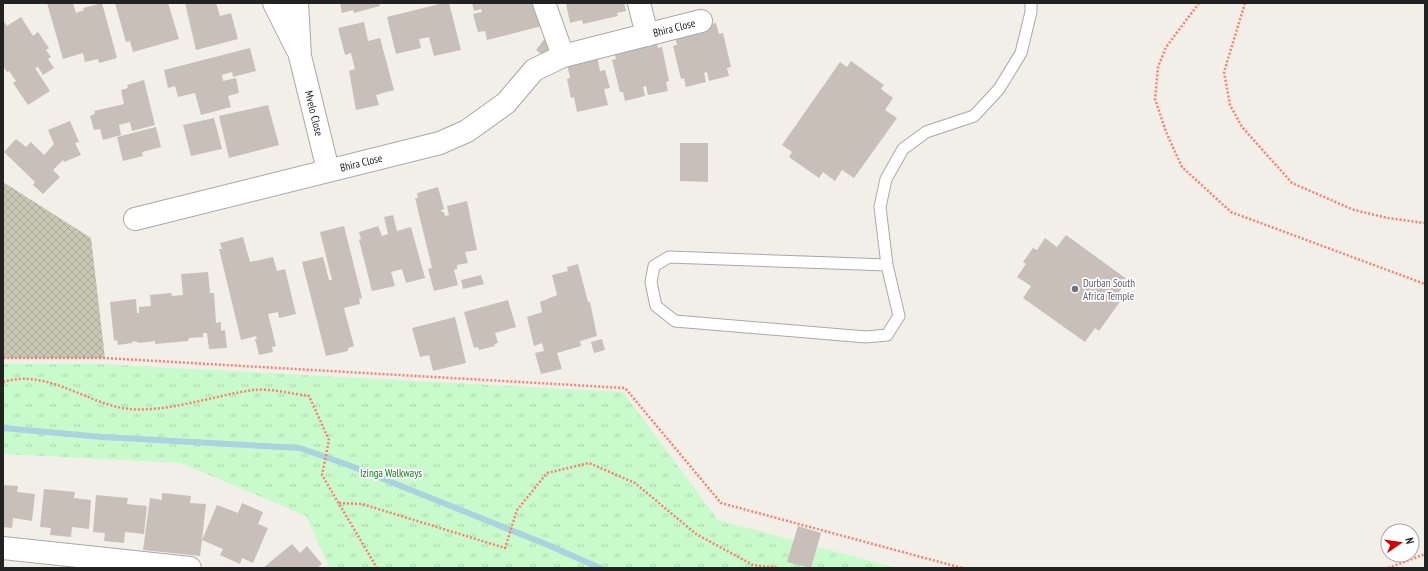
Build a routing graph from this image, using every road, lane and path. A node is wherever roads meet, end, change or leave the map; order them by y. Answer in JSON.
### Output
{"nodes":[{"id":1,"x":274,"y":3,"type":"edge"},
{"id":2,"x":297,"y":3,"type":"edge"},
{"id":3,"x":544,"y":3,"type":"edge"},
{"id":4,"x":639,"y":3,"type":"edge"},
{"id":5,"x":1031,"y":3,"type":"edge"},
{"id":6,"x":1198,"y":3,"type":"edge"},
{"id":7,"x":1245,"y":3,"type":"edge"},
{"id":8,"x":701,"y":21,"type":"dead end"},
{"id":9,"x":647,"y":35,"type":"junction"},
{"id":10,"x":300,"y":56,"type":"junction"},
{"id":11,"x":562,"y":56,"type":"junction"},
{"id":12,"x":328,"y":170,"type":"junction"},
{"id":13,"x":135,"y":219,"type":"dead end"},
{"id":14,"x":1425,"y":223,"type":"edge"},
{"id":15,"x":887,"y":265,"type":"junction"},
{"id":16,"x":1425,"y":284,"type":"edge"},
{"id":17,"x":3,"y":358,"type":"edge"},
{"id":18,"x":3,"y":382,"type":"edge"},
{"id":19,"x":339,"y":503,"type":"junction"},
{"id":20,"x":3,"y":548,"type":"edge"},
{"id":21,"x":1425,"y":554,"type":"edge"},
{"id":22,"x":190,"y":568,"type":"edge"},
{"id":23,"x":377,"y":568,"type":"edge"},
{"id":24,"x":779,"y":568,"type":"edge"},
{"id":25,"x":962,"y":568,"type":"edge"},
{"id":26,"x":1388,"y":568,"type":"edge"}],
"edges":[{"from":1,"to":10,"type":"street","name":"Mvelo Close"},
{"from":2,"to":10,"type":"street","name":"Mvelo Close"},
{"from":3,"to":11,"type":"street"},
{"from":4,"to":9,"type":"street","name":"Bhira Close"},
{"from":5,"to":15,"type":"lane"},
{"from":6,"to":16,"type":"path"},
{"from":7,"to":14,"type":"path"},
{"from":8,"to":9,"type":"street","name":"Bhira Close"},
{"from":9,"to":11,"type":"street","name":"Bhira Close"},
{"from":10,"to":12,"type":"street","name":"Mvelo Close"},
{"from":11,"to":12,"type":"street","name":"Bhira Close"},
{"from":12,"to":13,"type":"street","name":"Bhira Close"},
{"from":15,"to":15,"type":"lane"},
{"from":17,"to":25,"type":"path"},
{"from":18,"to":19,"type":"path"},
{"from":19,"to":23,"type":"path"},
{"from":19,"to":24,"type":"path"},
{"from":20,"to":22,"type":"street"},
{"from":21,"to":26,"type":"path"}]}
